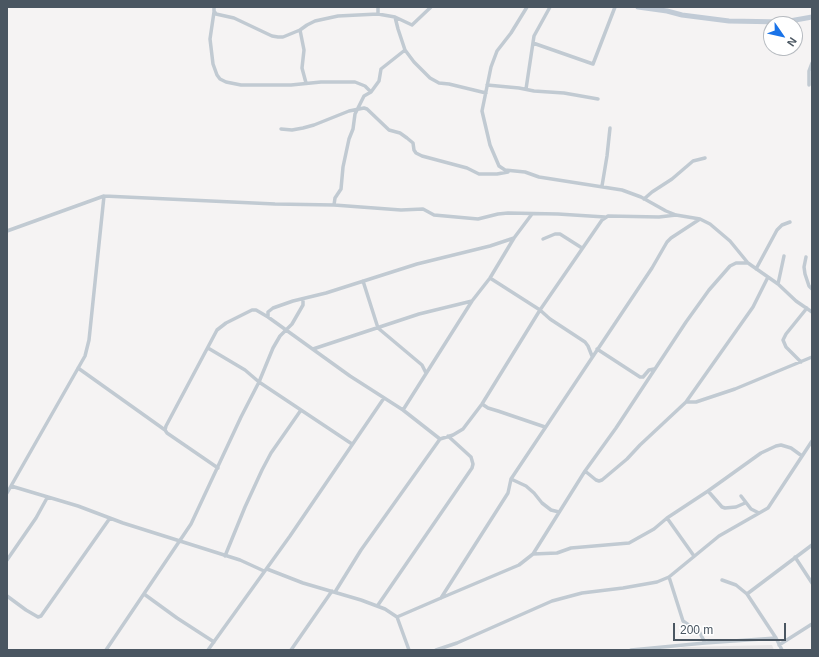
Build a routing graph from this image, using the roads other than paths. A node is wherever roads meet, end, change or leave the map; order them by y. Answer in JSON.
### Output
{"nodes":[{"id":1,"x":378,"y":7,"type":"edge"},
{"id":2,"x":431,"y":7,"type":"edge"},
{"id":3,"x":527,"y":7,"type":"edge"},
{"id":4,"x":550,"y":7,"type":"edge"},
{"id":5,"x":615,"y":7,"type":"edge"},
{"id":6,"x":638,"y":7,"type":"edge"},
{"id":7,"x":214,"y":9,"type":"edge"},
{"id":8,"x":667,"y":9,"type":"edge"},
{"id":9,"x":378,"y":14,"type":"junction"},
{"id":10,"x":396,"y":17,"type":"junction"},
{"id":11,"x":812,"y":17,"type":"edge"},
{"id":12,"x":300,"y":30,"type":"junction"},
{"id":13,"x":533,"y":43,"type":"junction"},
{"id":14,"x":405,"y":50,"type":"junction"},
{"id":15,"x":812,"y":63,"type":"edge"},
{"id":16,"x":306,"y":83,"type":"junction"},
{"id":17,"x":809,"y":84,"type":"dead end"},
{"id":18,"x":487,"y":85,"type":"junction"},
{"id":19,"x":526,"y":89,"type":"junction"},
{"id":20,"x":371,"y":92,"type":"junction"},
{"id":21,"x":486,"y":93,"type":"junction"},
{"id":22,"x":598,"y":99,"type":"dead end"},
{"id":23,"x":359,"y":108,"type":"junction"},
{"id":24,"x":610,"y":128,"type":"dead end"},
{"id":25,"x":281,"y":129,"type":"dead end"},
{"id":26,"x":705,"y":158,"type":"dead end"},
{"id":27,"x":509,"y":171,"type":"junction"},
{"id":28,"x":602,"y":186,"type":"junction"},
{"id":29,"x":104,"y":196,"type":"junction"},
{"id":30,"x":644,"y":199,"type":"junction"},
{"id":31,"x":334,"y":205,"type":"junction"},
{"id":32,"x":532,"y":214,"type":"junction"},
{"id":33,"x":676,"y":215,"type":"junction"},
{"id":34,"x":606,"y":217,"type":"junction"},
{"id":35,"x":700,"y":219,"type":"junction"},
{"id":36,"x":790,"y":222,"type":"dead end"},
{"id":37,"x":7,"y":231,"type":"edge"},
{"id":38,"x":514,"y":238,"type":"junction"},
{"id":39,"x":543,"y":239,"type":"dead end"},
{"id":40,"x":582,"y":248,"type":"junction"},
{"id":41,"x":784,"y":256,"type":"dead end"},
{"id":42,"x":806,"y":257,"type":"dead end"},
{"id":43,"x":748,"y":264,"type":"junction"},
{"id":44,"x":756,"y":269,"type":"junction"},
{"id":45,"x":768,"y":277,"type":"junction"},
{"id":46,"x":490,"y":278,"type":"junction"},
{"id":47,"x":363,"y":281,"type":"junction"},
{"id":48,"x":778,"y":284,"type":"junction"},
{"id":49,"x":812,"y":289,"type":"edge"},
{"id":50,"x":303,"y":299,"type":"junction"},
{"id":51,"x":472,"y":301,"type":"junction"},
{"id":52,"x":807,"y":308,"type":"junction"},
{"id":53,"x":540,"y":310,"type":"junction"},
{"id":54,"x":812,"y":312,"type":"edge"},
{"id":55,"x":268,"y":317,"type":"junction"},
{"id":56,"x":378,"y":328,"type":"junction"},
{"id":57,"x":285,"y":330,"type":"junction"},
{"id":58,"x":208,"y":348,"type":"junction"},
{"id":59,"x":313,"y":349,"type":"junction"},
{"id":60,"x":597,"y":349,"type":"junction"},
{"id":61,"x":592,"y":357,"type":"junction"},
{"id":62,"x":812,"y":357,"type":"edge"},
{"id":63,"x":801,"y":362,"type":"junction"},
{"id":64,"x":78,"y":368,"type":"junction"},
{"id":65,"x":654,"y":369,"type":"junction"},
{"id":66,"x":426,"y":373,"type":"junction"},
{"id":67,"x":259,"y":382,"type":"junction"},
{"id":68,"x":384,"y":398,"type":"junction"},
{"id":69,"x":686,"y":402,"type":"junction"},
{"id":70,"x":482,"y":404,"type":"junction"},
{"id":71,"x":301,"y":410,"type":"junction"},
{"id":72,"x":403,"y":410,"type":"junction"},
{"id":73,"x":545,"y":427,"type":"junction"},
{"id":74,"x":165,"y":430,"type":"junction"},
{"id":75,"x":448,"y":436,"type":"junction"},
{"id":76,"x":440,"y":439,"type":"junction"},
{"id":77,"x":812,"y":441,"type":"edge"},
{"id":78,"x":352,"y":444,"type":"junction"},
{"id":79,"x":802,"y":456,"type":"junction"},
{"id":80,"x":218,"y":468,"type":"junction"},
{"id":81,"x":585,"y":471,"type":"junction"},
{"id":82,"x":511,"y":479,"type":"junction"},
{"id":83,"x":11,"y":486,"type":"junction"},
{"id":84,"x":708,"y":491,"type":"junction"},
{"id":85,"x":7,"y":493,"type":"edge"},
{"id":86,"x":741,"y":496,"type":"dead end"},
{"id":87,"x":48,"y":498,"type":"junction"},
{"id":88,"x":745,"y":503,"type":"junction"},
{"id":89,"x":559,"y":512,"type":"junction"},
{"id":90,"x":759,"y":513,"type":"junction"},
{"id":91,"x":110,"y":518,"type":"junction"},
{"id":92,"x":667,"y":518,"type":"junction"},
{"id":93,"x":180,"y":542,"type":"junction"},
{"id":94,"x":812,"y":545,"type":"edge"},
{"id":95,"x":533,"y":554,"type":"junction"},
{"id":96,"x":225,"y":556,"type":"junction"},
{"id":97,"x":694,"y":556,"type":"junction"},
{"id":98,"x":796,"y":557,"type":"junction"},
{"id":99,"x":7,"y":560,"type":"edge"},
{"id":100,"x":266,"y":570,"type":"junction"},
{"id":101,"x":669,"y":577,"type":"junction"},
{"id":102,"x":722,"y":580,"type":"dead end"},
{"id":103,"x":812,"y":583,"type":"edge"},
{"id":104,"x":333,"y":592,"type":"junction"},
{"id":105,"x":144,"y":594,"type":"junction"},
{"id":106,"x":747,"y":594,"type":"junction"},
{"id":107,"x":7,"y":596,"type":"edge"},
{"id":108,"x":441,"y":598,"type":"junction"},
{"id":109,"x":378,"y":606,"type":"junction"},
{"id":110,"x":397,"y":618,"type":"junction"},
{"id":111,"x":812,"y":624,"type":"edge"},
{"id":112,"x":776,"y":638,"type":"junction"},
{"id":113,"x":214,"y":642,"type":"junction"},
{"id":114,"x":704,"y":643,"type":"junction"},
{"id":115,"x":779,"y":645,"type":"junction"},
{"id":116,"x":106,"y":650,"type":"edge"},
{"id":117,"x":208,"y":650,"type":"edge"},
{"id":118,"x":291,"y":650,"type":"edge"},
{"id":119,"x":409,"y":650,"type":"edge"},
{"id":120,"x":436,"y":650,"type":"edge"},
{"id":121,"x":631,"y":650,"type":"edge"},
{"id":122,"x":782,"y":650,"type":"edge"}],
"edges":[{"from":1,"to":9,"type":"street"},
{"from":2,"to":10,"type":"street"},
{"from":3,"to":18,"type":"street"},
{"from":4,"to":13,"type":"street"},
{"from":5,"to":13,"type":"street"},
{"from":6,"to":8,"type":"street"},
{"from":7,"to":12,"type":"street"},
{"from":7,"to":16,"type":"street"},
{"from":8,"to":11,"type":"street"},
{"from":9,"to":10,"type":"street"},
{"from":9,"to":12,"type":"street"},
{"from":10,"to":14,"type":"street"},
{"from":12,"to":16,"type":"street"},
{"from":13,"to":19,"type":"street"},
{"from":14,"to":20,"type":"street"},
{"from":14,"to":21,"type":"street"},
{"from":15,"to":17,"type":"street"},
{"from":16,"to":20,"type":"street"},
{"from":18,"to":19,"type":"street"},
{"from":18,"to":21,"type":"street"},
{"from":19,"to":22,"type":"street"},
{"from":20,"to":23,"type":"street"},
{"from":21,"to":27,"type":"street"},
{"from":23,"to":25,"type":"street"},
{"from":23,"to":27,"type":"street"},
{"from":23,"to":31,"type":"street"},
{"from":24,"to":28,"type":"street"},
{"from":26,"to":30,"type":"street"},
{"from":27,"to":28,"type":"street"},
{"from":28,"to":30,"type":"street"},
{"from":29,"to":31,"type":"street"},
{"from":29,"to":37,"type":"street"},
{"from":29,"to":64,"type":"street"},
{"from":30,"to":33,"type":"street"},
{"from":31,"to":32,"type":"street"},
{"from":32,"to":34,"type":"street"},
{"from":32,"to":38,"type":"street"},
{"from":33,"to":34,"type":"street"},
{"from":33,"to":35,"type":"street"},
{"from":34,"to":40,"type":"street"},
{"from":35,"to":43,"type":"street"},
{"from":35,"to":60,"type":"street"},
{"from":36,"to":44,"type":"street"},
{"from":38,"to":46,"type":"street"},
{"from":38,"to":47,"type":"street"},
{"from":39,"to":40,"type":"street"},
{"from":40,"to":53,"type":"street"},
{"from":41,"to":48,"type":"street"},
{"from":42,"to":49,"type":"street"},
{"from":43,"to":44,"type":"street"},
{"from":43,"to":65,"type":"street"},
{"from":44,"to":45,"type":"street"},
{"from":45,"to":48,"type":"street"},
{"from":45,"to":69,"type":"street"},
{"from":46,"to":51,"type":"street"},
{"from":46,"to":53,"type":"street"},
{"from":47,"to":50,"type":"street"},
{"from":47,"to":56,"type":"street"},
{"from":48,"to":52,"type":"street"},
{"from":50,"to":55,"type":"street"},
{"from":50,"to":57,"type":"street"},
{"from":51,"to":56,"type":"street"},
{"from":51,"to":66,"type":"street"},
{"from":52,"to":54,"type":"street"},
{"from":52,"to":63,"type":"street"},
{"from":53,"to":61,"type":"street"},
{"from":53,"to":70,"type":"street"},
{"from":55,"to":57,"type":"street"},
{"from":55,"to":58,"type":"street"},
{"from":56,"to":59,"type":"street"},
{"from":56,"to":66,"type":"street"},
{"from":57,"to":59,"type":"street"},
{"from":57,"to":67,"type":"street"},
{"from":58,"to":67,"type":"street"},
{"from":58,"to":74,"type":"street"},
{"from":59,"to":68,"type":"street"},
{"from":60,"to":61,"type":"street"},
{"from":60,"to":65,"type":"street"},
{"from":61,"to":73,"type":"street"},
{"from":62,"to":63,"type":"street"},
{"from":63,"to":69,"type":"street"},
{"from":64,"to":74,"type":"street"},
{"from":64,"to":83,"type":"street"},
{"from":65,"to":81,"type":"street"},
{"from":66,"to":72,"type":"street"},
{"from":67,"to":71,"type":"street"},
{"from":67,"to":80,"type":"street"},
{"from":68,"to":72,"type":"street"},
{"from":68,"to":78,"type":"street"},
{"from":69,"to":81,"type":"street"},
{"from":70,"to":73,"type":"street"},
{"from":70,"to":75,"type":"street"},
{"from":71,"to":78,"type":"street"},
{"from":71,"to":96,"type":"street"},
{"from":72,"to":76,"type":"street"},
{"from":73,"to":82,"type":"street"},
{"from":74,"to":80,"type":"street"},
{"from":75,"to":76,"type":"street"},
{"from":75,"to":109,"type":"street"},
{"from":76,"to":104,"type":"street"},
{"from":77,"to":79,"type":"street"},
{"from":78,"to":100,"type":"street"},
{"from":79,"to":84,"type":"street"},
{"from":79,"to":90,"type":"street"},
{"from":80,"to":93,"type":"street"},
{"from":81,"to":89,"type":"street"},
{"from":82,"to":89,"type":"street"},
{"from":82,"to":108,"type":"street"},
{"from":83,"to":85,"type":"street"},
{"from":83,"to":87,"type":"street"},
{"from":84,"to":88,"type":"street"},
{"from":84,"to":92,"type":"street"},
{"from":86,"to":88,"type":"street"},
{"from":87,"to":91,"type":"street"},
{"from":87,"to":99,"type":"street"},
{"from":88,"to":90,"type":"street"},
{"from":89,"to":95,"type":"street"},
{"from":90,"to":97,"type":"street"},
{"from":91,"to":93,"type":"street"},
{"from":91,"to":107,"type":"street"},
{"from":92,"to":95,"type":"street"},
{"from":92,"to":97,"type":"street"},
{"from":93,"to":96,"type":"street"},
{"from":93,"to":105,"type":"street"},
{"from":94,"to":98,"type":"street"},
{"from":95,"to":108,"type":"street"},
{"from":96,"to":100,"type":"street"},
{"from":97,"to":101,"type":"street"},
{"from":98,"to":103,"type":"street"},
{"from":98,"to":106,"type":"street"},
{"from":100,"to":104,"type":"street"},
{"from":100,"to":113,"type":"street"},
{"from":101,"to":114,"type":"street"},
{"from":101,"to":120,"type":"street"},
{"from":102,"to":106,"type":"street"},
{"from":104,"to":109,"type":"street"},
{"from":104,"to":118,"type":"street"},
{"from":105,"to":113,"type":"street"},
{"from":105,"to":116,"type":"street"},
{"from":106,"to":112,"type":"street"},
{"from":108,"to":110,"type":"street"},
{"from":109,"to":110,"type":"street"},
{"from":110,"to":119,"type":"street"},
{"from":111,"to":115,"type":"street"},
{"from":112,"to":114,"type":"street"},
{"from":112,"to":115,"type":"street"},
{"from":113,"to":117,"type":"street"},
{"from":114,"to":121,"type":"street"},
{"from":115,"to":122,"type":"street"}]}
